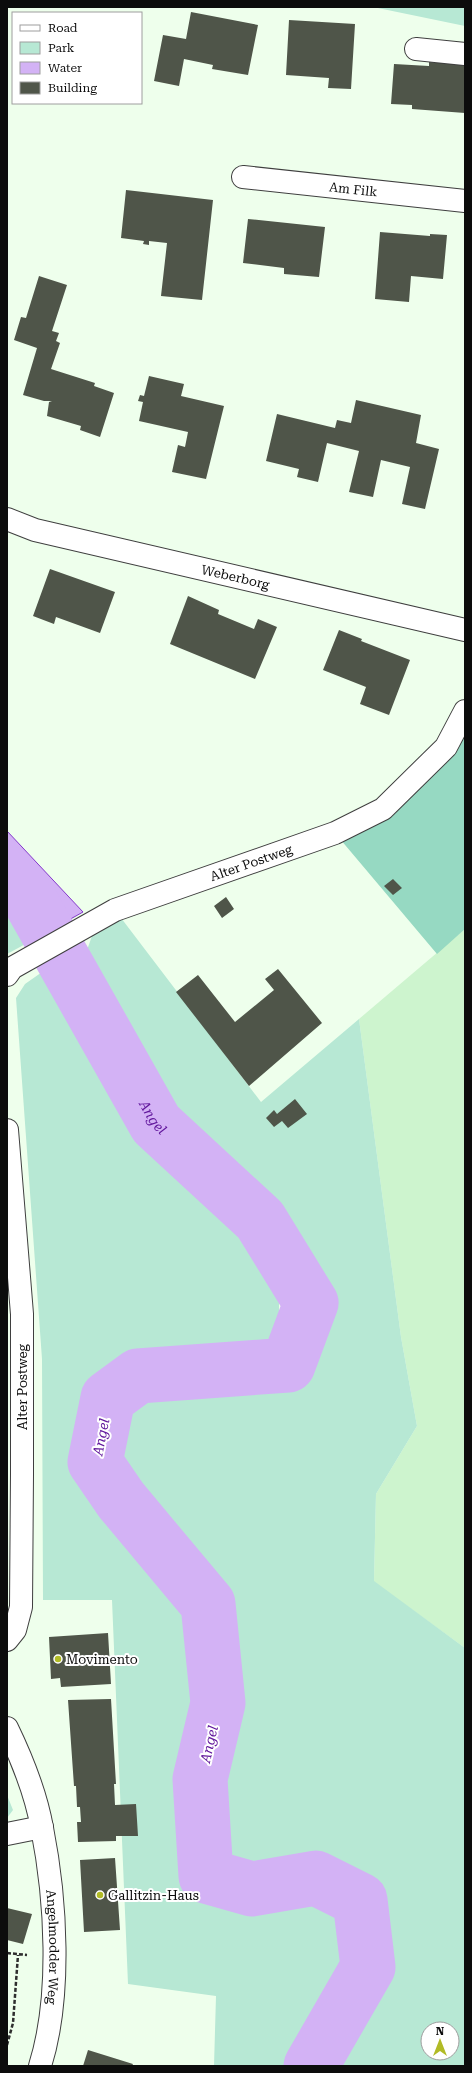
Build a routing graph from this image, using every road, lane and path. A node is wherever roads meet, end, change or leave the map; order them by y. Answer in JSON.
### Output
{"nodes":[{"id":1,"x":416,"y":49,"type":"dead end"},
{"id":2,"x":465,"y":54,"type":"edge"},
{"id":3,"x":243,"y":177,"type":"dead end"},
{"id":4,"x":465,"y":201,"type":"edge"},
{"id":5,"x":7,"y":519,"type":"edge"},
{"id":6,"x":465,"y":630,"type":"edge"},
{"id":7,"x":465,"y":711,"type":"edge"},
{"id":8,"x":7,"y":975,"type":"edge"},
{"id":9,"x":7,"y":1130,"type":"edge"},
{"id":10,"x":7,"y":1640,"type":"edge"},
{"id":11,"x":7,"y":1728,"type":"edge"},
{"id":12,"x":42,"y":1827,"type":"junction"},
{"id":13,"x":7,"y":1834,"type":"edge"},
{"id":14,"x":18,"y":1955,"type":"dead end"},
{"id":15,"x":7,"y":2045,"type":"edge"},
{"id":16,"x":40,"y":2066,"type":"edge"}],
"edges":[{"from":1,"to":2,"type":"street"},
{"from":3,"to":4,"type":"street","name":"Am Filk"},
{"from":5,"to":6,"type":"street","name":"Weberborg"},
{"from":7,"to":8,"type":"street","name":"Alter Postweg"},
{"from":9,"to":10,"type":"street","name":"Alter Postweg"},
{"from":11,"to":12,"type":"street","name":"Angelmodder Weg"},
{"from":12,"to":13,"type":"street"},
{"from":12,"to":16,"type":"street","name":"Angelmodder Weg"},
{"from":14,"to":15,"type":"path"}]}
